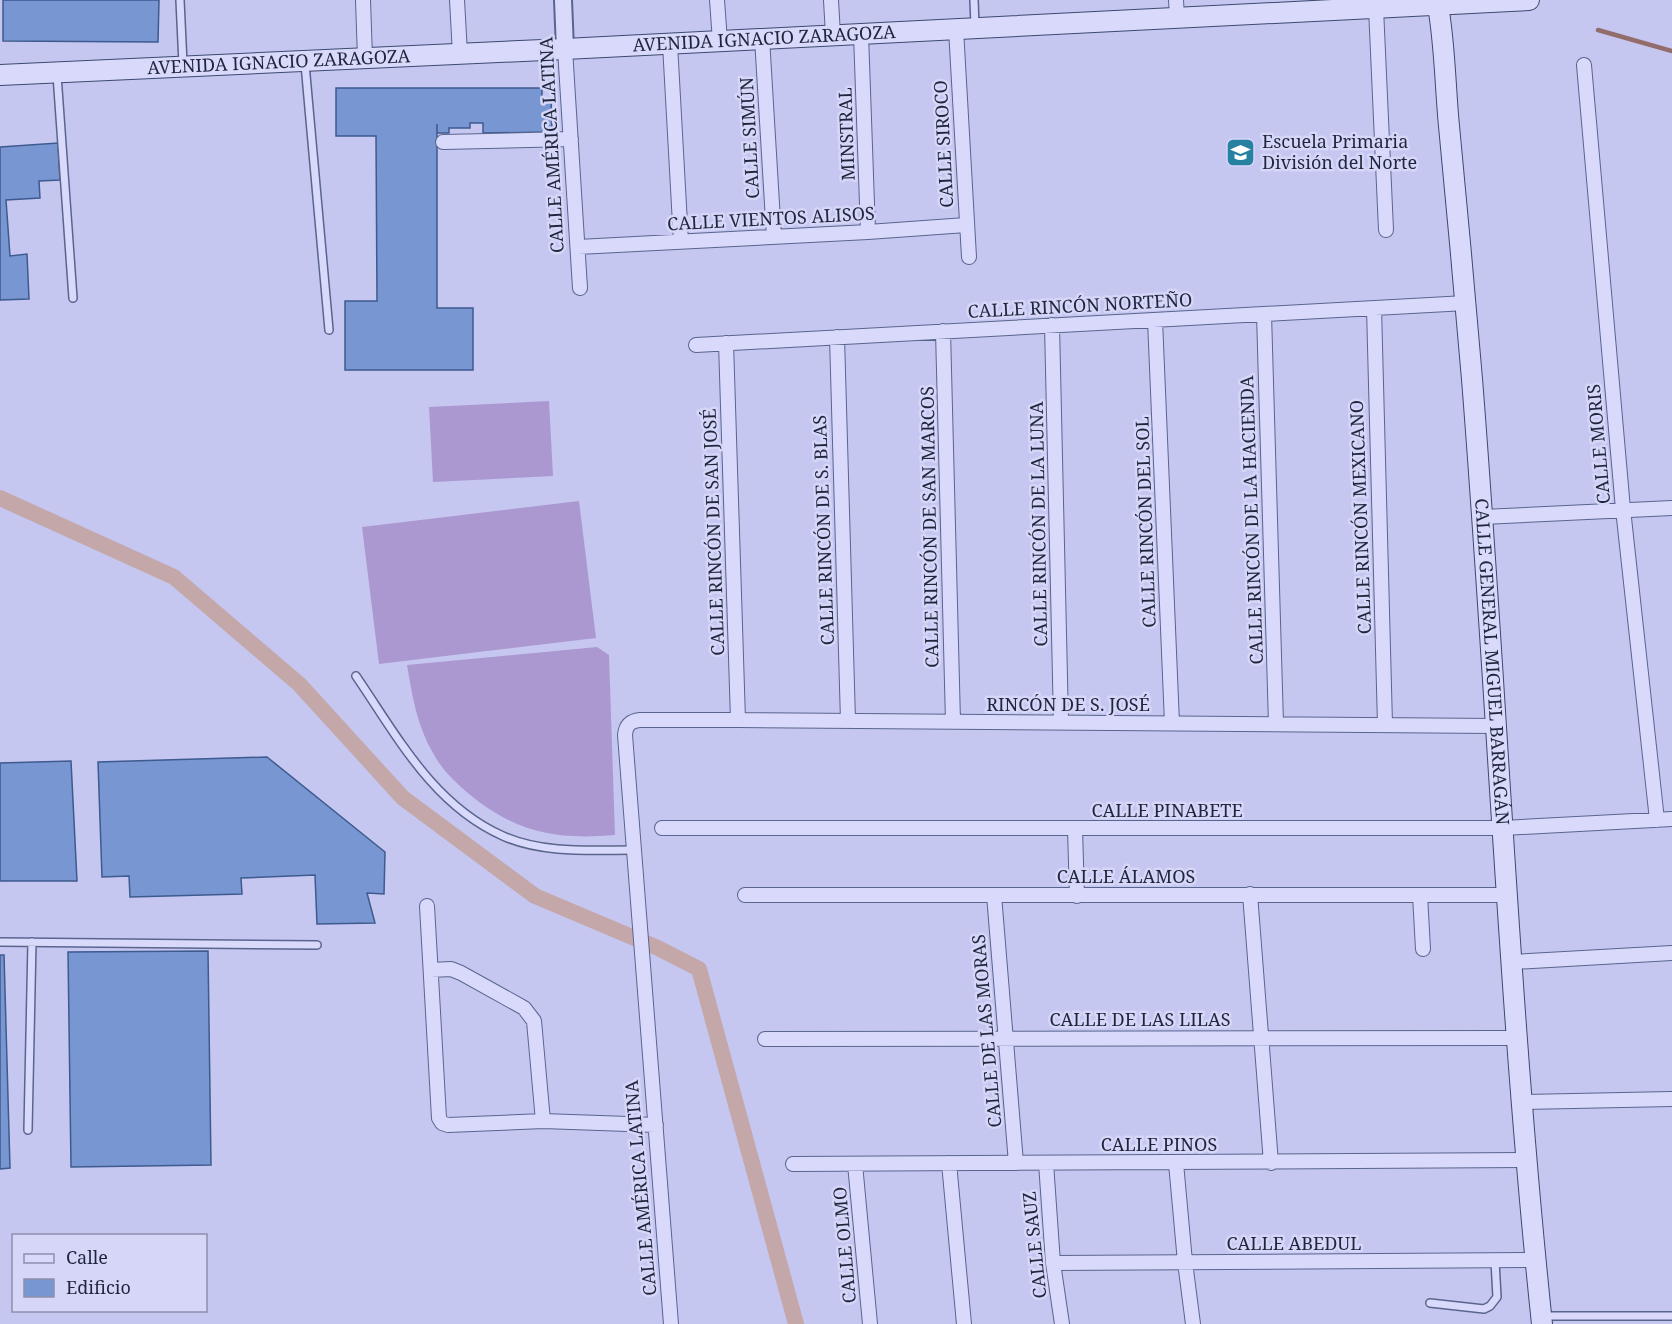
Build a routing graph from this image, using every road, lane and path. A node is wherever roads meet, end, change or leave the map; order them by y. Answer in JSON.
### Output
{"nodes":[{"id":1,"x":180,"y":0,"type":"edge"},
{"id":2,"x":363,"y":0,"type":"edge"},
{"id":3,"x":457,"y":0,"type":"edge"},
{"id":4,"x":562,"y":0,"type":"edge"},
{"id":5,"x":717,"y":0,"type":"edge"},
{"id":6,"x":831,"y":0,"type":"edge"},
{"id":7,"x":974,"y":0,"type":"edge"},
{"id":8,"x":1529,"y":0,"type":"edge"},
{"id":9,"x":1437,"y":3,"type":"edge"},
{"id":10,"x":1376,"y":8,"type":"junction"},
{"id":11,"x":1177,"y":9,"type":"edge"},
{"id":12,"x":966,"y":28,"type":"junction"},
{"id":13,"x":861,"y":34,"type":"junction"},
{"id":14,"x":833,"y":35,"type":"junction"},
{"id":15,"x":762,"y":38,"type":"junction"},
{"id":16,"x":720,"y":41,"type":"junction"},
{"id":17,"x":670,"y":44,"type":"junction"},
{"id":18,"x":566,"y":49,"type":"junction"},
{"id":19,"x":460,"y":54,"type":"junction"},
{"id":20,"x":365,"y":58,"type":"junction"},
{"id":21,"x":305,"y":61,"type":"junction"},
{"id":22,"x":1584,"y":65,"type":"dead end"},
{"id":23,"x":183,"y":67,"type":"junction"},
{"id":24,"x":57,"y":73,"type":"junction"},
{"id":25,"x":0,"y":75,"type":"edge"},
{"id":26,"x":571,"y":139,"type":"junction"},
{"id":27,"x":443,"y":142,"type":"dead end"},
{"id":28,"x":966,"y":225,"type":"junction"},
{"id":29,"x":1386,"y":230,"type":"dead end"},
{"id":30,"x":868,"y":232,"type":"junction"},
{"id":31,"x":774,"y":237,"type":"junction"},
{"id":32,"x":681,"y":242,"type":"junction"},
{"id":33,"x":578,"y":247,"type":"junction"},
{"id":34,"x":969,"y":257,"type":"dead end"},
{"id":35,"x":580,"y":288,"type":"dead end"},
{"id":36,"x":73,"y":298,"type":"dead end"},
{"id":37,"x":1466,"y":303,"type":"junction"},
{"id":38,"x":1374,"y":308,"type":"junction"},
{"id":39,"x":1264,"y":314,"type":"junction"},
{"id":40,"x":1155,"y":320,"type":"junction"},
{"id":41,"x":1052,"y":326,"type":"junction"},
{"id":42,"x":329,"y":330,"type":"dead end"},
{"id":43,"x":943,"y":331,"type":"junction"},
{"id":44,"x":837,"y":337,"type":"junction"},
{"id":45,"x":726,"y":343,"type":"junction"},
{"id":46,"x":696,"y":345,"type":"dead end"},
{"id":47,"x":1672,"y":508,"type":"edge"},
{"id":48,"x":1623,"y":509,"type":"junction"},
{"id":49,"x":1483,"y":517,"type":"junction"},
{"id":50,"x":356,"y":676,"type":"dead end"},
{"id":51,"x":640,"y":720,"type":"joint"},
{"id":52,"x":738,"y":720,"type":"junction"},
{"id":53,"x":848,"y":721,"type":"junction"},
{"id":54,"x":953,"y":722,"type":"junction"},
{"id":55,"x":1061,"y":723,"type":"junction"},
{"id":56,"x":1172,"y":723,"type":"junction"},
{"id":57,"x":1276,"y":724,"type":"junction"},
{"id":58,"x":1385,"y":725,"type":"junction"},
{"id":59,"x":1496,"y":726,"type":"junction"},
{"id":60,"x":1672,"y":819,"type":"edge"},
{"id":61,"x":1656,"y":820,"type":"junction"},
{"id":62,"x":662,"y":828,"type":"dead end"},
{"id":63,"x":1503,"y":828,"type":"junction"},
{"id":64,"x":1075,"y":829,"type":"junction"},
{"id":65,"x":634,"y":850,"type":"junction"},
{"id":66,"x":1250,"y":894,"type":"junction"},
{"id":67,"x":745,"y":895,"type":"dead end"},
{"id":68,"x":994,"y":895,"type":"junction"},
{"id":69,"x":1420,"y":895,"type":"junction"},
{"id":70,"x":1508,"y":895,"type":"junction"},
{"id":71,"x":1077,"y":896,"type":"junction"},
{"id":72,"x":427,"y":906,"type":"dead end"},
{"id":73,"x":0,"y":942,"type":"edge"},
{"id":74,"x":32,"y":942,"type":"junction"},
{"id":75,"x":317,"y":945,"type":"dead end"},
{"id":76,"x":1423,"y":949,"type":"dead end"},
{"id":77,"x":1672,"y":953,"type":"edge"},
{"id":78,"x":1513,"y":962,"type":"junction"},
{"id":79,"x":432,"y":970,"type":"junction"},
{"id":80,"x":1261,"y":1037,"type":"junction"},
{"id":81,"x":1005,"y":1038,"type":"junction"},
{"id":82,"x":1515,"y":1038,"type":"junction"},
{"id":83,"x":765,"y":1039,"type":"dead end"},
{"id":84,"x":1672,"y":1099,"type":"edge"},
{"id":85,"x":1521,"y":1102,"type":"junction"},
{"id":86,"x":543,"y":1121,"type":"junction"},
{"id":87,"x":656,"y":1125,"type":"junction"},
{"id":88,"x":28,"y":1130,"type":"dead end"},
{"id":89,"x":1525,"y":1160,"type":"junction"},
{"id":90,"x":949,"y":1163,"type":"junction"},
{"id":91,"x":1016,"y":1163,"type":"junction"},
{"id":92,"x":1046,"y":1163,"type":"junction"},
{"id":93,"x":1176,"y":1163,"type":"junction"},
{"id":94,"x":1271,"y":1163,"type":"junction"},
{"id":95,"x":793,"y":1164,"type":"dead end"},
{"id":96,"x":855,"y":1164,"type":"junction"},
{"id":97,"x":1535,"y":1260,"type":"junction"},
{"id":98,"x":1496,"y":1261,"type":"junction"},
{"id":99,"x":1185,"y":1262,"type":"junction"},
{"id":100,"x":1053,"y":1263,"type":"junction"},
{"id":101,"x":1430,"y":1303,"type":"dead end"},
{"id":102,"x":1672,"y":1316,"type":"edge"},
{"id":103,"x":1542,"y":1320,"type":"edge"},
{"id":104,"x":672,"y":1324,"type":"edge"},
{"id":105,"x":870,"y":1324,"type":"edge"},
{"id":106,"x":964,"y":1324,"type":"edge"},
{"id":107,"x":1062,"y":1324,"type":"edge"},
{"id":108,"x":1193,"y":1324,"type":"edge"}],
"edges":[{"from":1,"to":23,"type":"lane"},
{"from":2,"to":20,"type":"street"},
{"from":3,"to":19,"type":"street"},
{"from":4,"to":18,"type":"street","name":"CALLE AMÉRICA LATINA"},
{"from":5,"to":16,"type":"street"},
{"from":6,"to":14,"type":"street"},
{"from":7,"to":12,"type":"lane"},
{"from":8,"to":9,"type":"main road","name":"AVENIDA IGNACIO ZARAGOZA"},
{"from":9,"to":10,"type":"main road","name":"AVENIDA IGNACIO ZARAGOZA"},
{"from":9,"to":37,"type":"main road","name":"CALLE GENERAL MIGUEL BARRAGÁN"},
{"from":10,"to":11,"type":"main road","name":"AVENIDA IGNACIO ZARAGOZA"},
{"from":10,"to":29,"type":"street"},
{"from":11,"to":12,"type":"main road","name":"AVENIDA IGNACIO ZARAGOZA"},
{"from":12,"to":13,"type":"main road","name":"AVENIDA IGNACIO ZARAGOZA"},
{"from":12,"to":28,"type":"street","name":"CALLE SIROCO"},
{"from":13,"to":14,"type":"main road","name":"AVENIDA IGNACIO ZARAGOZA"},
{"from":13,"to":30,"type":"street","name":"MINSTRAL"},
{"from":14,"to":15,"type":"main road","name":"AVENIDA IGNACIO ZARAGOZA"},
{"from":15,"to":16,"type":"main road","name":"AVENIDA IGNACIO ZARAGOZA"},
{"from":15,"to":31,"type":"street","name":"CALLE SIMÚN"},
{"from":16,"to":17,"type":"main road","name":"AVENIDA IGNACIO ZARAGOZA"},
{"from":17,"to":18,"type":"main road","name":"AVENIDA IGNACIO ZARAGOZA"},
{"from":17,"to":32,"type":"street"},
{"from":18,"to":19,"type":"main road","name":"AVENIDA IGNACIO ZARAGOZA"},
{"from":18,"to":26,"type":"street","name":"CALLE AMÉRICA LATINA"},
{"from":19,"to":20,"type":"main road","name":"AVENIDA IGNACIO ZARAGOZA"},
{"from":20,"to":21,"type":"main road","name":"AVENIDA IGNACIO ZARAGOZA"},
{"from":21,"to":23,"type":"main road","name":"AVENIDA IGNACIO ZARAGOZA"},
{"from":21,"to":42,"type":"lane"},
{"from":22,"to":48,"type":"street","name":"CALLE MORIS"},
{"from":23,"to":24,"type":"main road","name":"AVENIDA IGNACIO ZARAGOZA"},
{"from":24,"to":25,"type":"main road","name":"AVENIDA IGNACIO ZARAGOZA"},
{"from":24,"to":36,"type":"lane"},
{"from":26,"to":27,"type":"street"},
{"from":26,"to":33,"type":"street","name":"CALLE AMÉRICA LATINA"},
{"from":28,"to":30,"type":"street","name":"CALLE VIENTOS ALISOS"},
{"from":28,"to":34,"type":"street","name":"CALLE SIROCO"},
{"from":30,"to":31,"type":"street","name":"CALLE VIENTOS ALISOS"},
{"from":31,"to":32,"type":"street","name":"CALLE VIENTOS ALISOS"},
{"from":32,"to":33,"type":"street","name":"CALLE VIENTOS ALISOS"},
{"from":33,"to":35,"type":"street","name":"CALLE AMÉRICA LATINA"},
{"from":37,"to":38,"type":"street","name":"CALLE RINCÓN NORTEÑO"},
{"from":37,"to":49,"type":"main road","name":"CALLE GENERAL MIGUEL BARRAGÁN"},
{"from":38,"to":39,"type":"street","name":"CALLE RINCÓN NORTEÑO"},
{"from":38,"to":58,"type":"street","name":"CALLE RINCÓN MEXICANO"},
{"from":39,"to":40,"type":"street","name":"CALLE RINCÓN NORTEÑO"},
{"from":39,"to":57,"type":"street","name":"CALLE RINCÓN DE LA HACIENDA"},
{"from":40,"to":41,"type":"street","name":"CALLE RINCÓN NORTEÑO"},
{"from":40,"to":56,"type":"street","name":"CALLE RINCÓN DEL SOL"},
{"from":41,"to":43,"type":"street","name":"CALLE RINCÓN NORTEÑO"},
{"from":41,"to":55,"type":"street","name":"CALLE RINCÓN DE LA LUNA"},
{"from":43,"to":44,"type":"street","name":"CALLE RINCÓN NORTEÑO"},
{"from":43,"to":54,"type":"street","name":"CALLE RINCÓN DE SAN MARCOS"},
{"from":44,"to":45,"type":"street","name":"CALLE RINCÓN NORTEÑO"},
{"from":44,"to":53,"type":"street","name":"CALLE RINCÓN DE S. BLAS"},
{"from":45,"to":46,"type":"street","name":"CALLE RINCÓN NORTEÑO"},
{"from":45,"to":52,"type":"street","name":"CALLE RINCÓN DE SAN JOSÉ"},
{"from":47,"to":48,"type":"street"},
{"from":48,"to":49,"type":"street"},
{"from":48,"to":61,"type":"street","name":"CALLE MORIS"},
{"from":49,"to":59,"type":"main road","name":"CALLE GENERAL MIGUEL BARRAGÁN"},
{"from":50,"to":65,"type":"lane"},
{"from":51,"to":52,"type":"street","name":"RINCÓN DE S. JOSÉ"},
{"from":51,"to":65,"type":"street","name":"CALLE AMÉRICA LATINA"},
{"from":52,"to":53,"type":"street","name":"RINCÓN DE S. JOSÉ"},
{"from":53,"to":54,"type":"street","name":"RINCÓN DE S. JOSÉ"},
{"from":54,"to":55,"type":"street","name":"RINCÓN DE S. JOSÉ"},
{"from":55,"to":56,"type":"street","name":"RINCÓN DE S. JOSÉ"},
{"from":56,"to":57,"type":"street","name":"RINCÓN DE S. JOSÉ"},
{"from":57,"to":58,"type":"street","name":"RINCÓN DE S. JOSÉ"},
{"from":58,"to":59,"type":"street","name":"RINCÓN DE S. JOSÉ"},
{"from":59,"to":63,"type":"main road","name":"CALLE GENERAL MIGUEL BARRAGÁN"},
{"from":60,"to":61,"type":"street","name":"CALLE PINABETE"},
{"from":61,"to":63,"type":"street","name":"CALLE PINABETE"},
{"from":62,"to":64,"type":"street","name":"CALLE PINABETE"},
{"from":63,"to":64,"type":"street","name":"CALLE PINABETE"},
{"from":63,"to":70,"type":"main road","name":"CALLE GENERAL MIGUEL BARRAGÁN"},
{"from":64,"to":71,"type":"street"},
{"from":65,"to":87,"type":"street","name":"CALLE AMÉRICA LATINA"},
{"from":66,"to":69,"type":"street","name":"CALLE ÁLAMOS"},
{"from":66,"to":71,"type":"street","name":"CALLE ÁLAMOS"},
{"from":66,"to":80,"type":"street"},
{"from":67,"to":68,"type":"street","name":"CALLE ÁLAMOS"},
{"from":68,"to":71,"type":"street","name":"CALLE ÁLAMOS"},
{"from":68,"to":81,"type":"street","name":"CALLE DE LAS MORAS"},
{"from":69,"to":70,"type":"street","name":"CALLE ÁLAMOS"},
{"from":69,"to":76,"type":"street"},
{"from":70,"to":78,"type":"main road","name":"CALLE GENERAL MIGUEL BARRAGÁN"},
{"from":72,"to":79,"type":"street"},
{"from":73,"to":74,"type":"lane"},
{"from":74,"to":75,"type":"lane"},
{"from":74,"to":88,"type":"lane"},
{"from":77,"to":78,"type":"street"},
{"from":78,"to":82,"type":"main road","name":"CALLE GENERAL MIGUEL BARRAGÁN"},
{"from":79,"to":86,"type":"street"},
{"from":79,"to":86,"type":"street"},
{"from":80,"to":81,"type":"street","name":"CALLE DE LAS LILAS"},
{"from":80,"to":82,"type":"street","name":"CALLE DE LAS LILAS"},
{"from":80,"to":94,"type":"street"},
{"from":81,"to":83,"type":"street","name":"CALLE DE LAS LILAS"},
{"from":81,"to":91,"type":"street","name":"CALLE DE LAS MORAS"},
{"from":82,"to":85,"type":"main road","name":"CALLE GENERAL MIGUEL BARRAGÁN"},
{"from":84,"to":85,"type":"street"},
{"from":85,"to":89,"type":"main road","name":"CALLE GENERAL MIGUEL BARRAGÁN"},
{"from":86,"to":87,"type":"street"},
{"from":87,"to":104,"type":"street","name":"CALLE AMÉRICA LATINA"},
{"from":89,"to":94,"type":"street","name":"CALLE PINOS"},
{"from":89,"to":97,"type":"main road","name":"CALLE GENERAL MIGUEL BARRAGÁN"},
{"from":90,"to":91,"type":"street","name":"CALLE PINOS"},
{"from":90,"to":96,"type":"street","name":"CALLE PINOS"},
{"from":90,"to":106,"type":"street"},
{"from":91,"to":92,"type":"street","name":"CALLE PINOS"},
{"from":92,"to":93,"type":"street","name":"CALLE PINOS"},
{"from":92,"to":100,"type":"street","name":"CALLE SAUZ"},
{"from":93,"to":94,"type":"street","name":"CALLE PINOS"},
{"from":93,"to":99,"type":"street"},
{"from":95,"to":96,"type":"street","name":"CALLE PINOS"},
{"from":96,"to":105,"type":"street","name":"CALLE OLMO"},
{"from":97,"to":98,"type":"street","name":"CALLE ABEDUL"},
{"from":97,"to":103,"type":"main road","name":"CALLE GENERAL MIGUEL BARRAGÁN"},
{"from":98,"to":99,"type":"street","name":"CALLE ABEDUL"},
{"from":98,"to":101,"type":"lane"},
{"from":99,"to":100,"type":"street","name":"CALLE ABEDUL"},
{"from":99,"to":108,"type":"street"},
{"from":100,"to":107,"type":"street","name":"CALLE SAUZ"},
{"from":102,"to":103,"type":"lane"}]}
